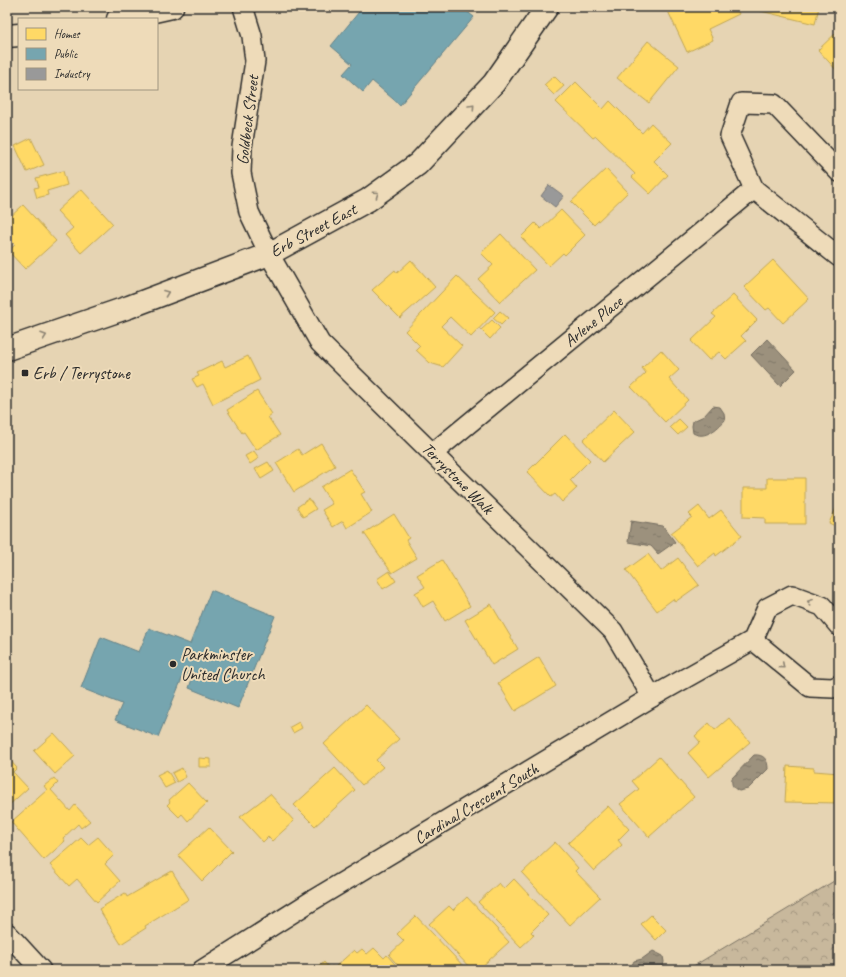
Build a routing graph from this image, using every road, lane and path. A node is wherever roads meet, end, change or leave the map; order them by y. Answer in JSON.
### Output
{"nodes":[{"id":1,"x":172,"y":7,"type":"edge"},
{"id":2,"x":243,"y":7,"type":"edge"},
{"id":3,"x":547,"y":7,"type":"edge"},
{"id":4,"x":122,"y":18,"type":"edge"},
{"id":5,"x":18,"y":34,"type":"edge"},
{"id":6,"x":7,"y":36,"type":"edge"},
{"id":7,"x":839,"y":172,"type":"edge"},
{"id":8,"x":754,"y":189,"type":"junction"},
{"id":9,"x":269,"y":254,"type":"junction"},
{"id":10,"x":839,"y":257,"type":"edge"},
{"id":11,"x":7,"y":349,"type":"edge"},
{"id":12,"x":433,"y":453,"type":"junction"},
{"id":13,"x":839,"y":626,"type":"edge"},
{"id":14,"x":753,"y":640,"type":"junction"},
{"id":15,"x":839,"y":686,"type":"edge"},
{"id":16,"x":652,"y":697,"type":"junction"},
{"id":17,"x":7,"y":933,"type":"edge"},
{"id":18,"x":41,"y":970,"type":"edge"},
{"id":19,"x":202,"y":970,"type":"edge"}],
"edges":[{"from":1,"to":4,"type":"main road"},
{"from":2,"to":9,"type":"street","name":"Goldbeck Street"},
{"from":9,"to":3,"type":"main road","name":"Erb Street East","one_way":true},
{"from":5,"to":6,"type":"main road"},
{"from":7,"to":8,"type":"street"},
{"from":8,"to":10,"type":"street"},
{"from":8,"to":12,"type":"street","name":"Arlene Place"},
{"from":11,"to":9,"type":"main road","name":"Erb Street East","one_way":true},
{"from":9,"to":12,"type":"street","name":"Terrystone Walk"},
{"from":12,"to":16,"type":"street","name":"Terrystone Walk"},
{"from":13,"to":14,"type":"street","one_way":true},
{"from":14,"to":15,"type":"street","one_way":true},
{"from":14,"to":16,"type":"street","name":"Cardinal Crescent South"},
{"from":16,"to":19,"type":"street","name":"Cardinal Crescent South"},
{"from":17,"to":18,"type":"street"}]}
